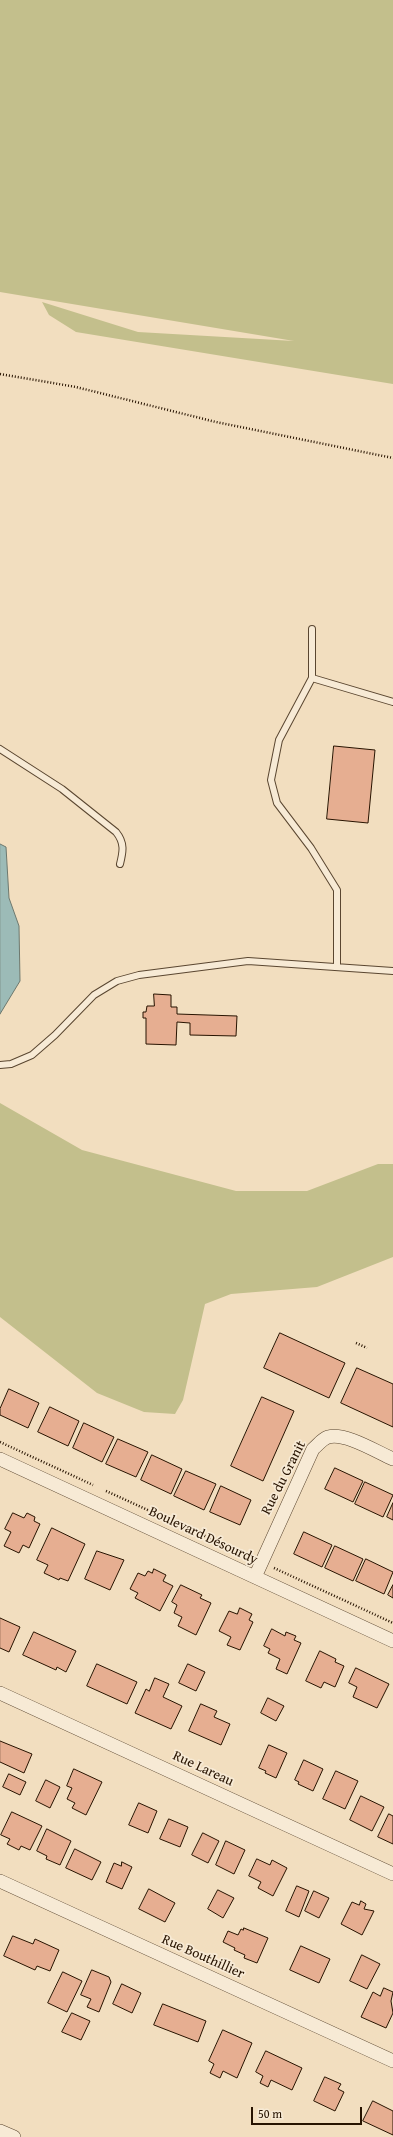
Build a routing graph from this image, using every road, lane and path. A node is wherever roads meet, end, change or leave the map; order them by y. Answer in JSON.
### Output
{"nodes":[{"id":1,"x":0,"y":374,"type":"edge"},
{"id":2,"x":393,"y":458,"type":"edge"},
{"id":3,"x":312,"y":628,"type":"dead end"},
{"id":4,"x":312,"y":678,"type":"junction"},
{"id":5,"x":393,"y":702,"type":"edge"},
{"id":6,"x":0,"y":749,"type":"edge"},
{"id":7,"x":120,"y":864,"type":"dead end"},
{"id":8,"x":337,"y":967,"type":"junction"},
{"id":9,"x":393,"y":971,"type":"edge"},
{"id":10,"x":0,"y":1066,"type":"edge"},
{"id":11,"x":356,"y":1343,"type":"dead end"},
{"id":12,"x":367,"y":1348,"type":"dead end"},
{"id":13,"x":0,"y":1442,"type":"edge"},
{"id":14,"x":393,"y":1459,"type":"edge"},
{"id":15,"x":0,"y":1460,"type":"edge"},
{"id":16,"x":95,"y":1486,"type":"dead end"},
{"id":17,"x":102,"y":1489,"type":"dead end"},
{"id":18,"x":248,"y":1556,"type":"dead end"},
{"id":19,"x":276,"y":1568,"type":"dead end"},
{"id":20,"x":254,"y":1577,"type":"junction"},
{"id":21,"x":393,"y":1623,"type":"edge"},
{"id":22,"x":393,"y":1641,"type":"edge"},
{"id":23,"x":0,"y":1693,"type":"edge"},
{"id":24,"x":393,"y":1874,"type":"edge"},
{"id":25,"x":0,"y":1881,"type":"edge"},
{"id":26,"x":393,"y":2061,"type":"edge"},
{"id":27,"x":0,"y":2130,"type":"edge"},
{"id":28,"x":14,"y":2137,"type":"edge"}],
"edges":[{"from":1,"to":2,"type":"path"},
{"from":3,"to":4,"type":"lane"},
{"from":4,"to":5,"type":"lane"},
{"from":4,"to":8,"type":"lane"},
{"from":6,"to":7,"type":"lane"},
{"from":8,"to":9,"type":"lane"},
{"from":8,"to":10,"type":"lane"},
{"from":11,"to":12,"type":"path"},
{"from":13,"to":16,"type":"path"},
{"from":14,"to":20,"type":"street","name":"Rue du Granit"},
{"from":15,"to":20,"type":"street","name":"Boulevard Désourdy"},
{"from":17,"to":18,"type":"path"},
{"from":19,"to":21,"type":"path"},
{"from":20,"to":22,"type":"street","name":"Boulevard Désourdy"},
{"from":23,"to":24,"type":"street","name":"Rue Lareau"},
{"from":25,"to":26,"type":"street","name":"Rue Bouthillier"},
{"from":27,"to":28,"type":"street"}]}
